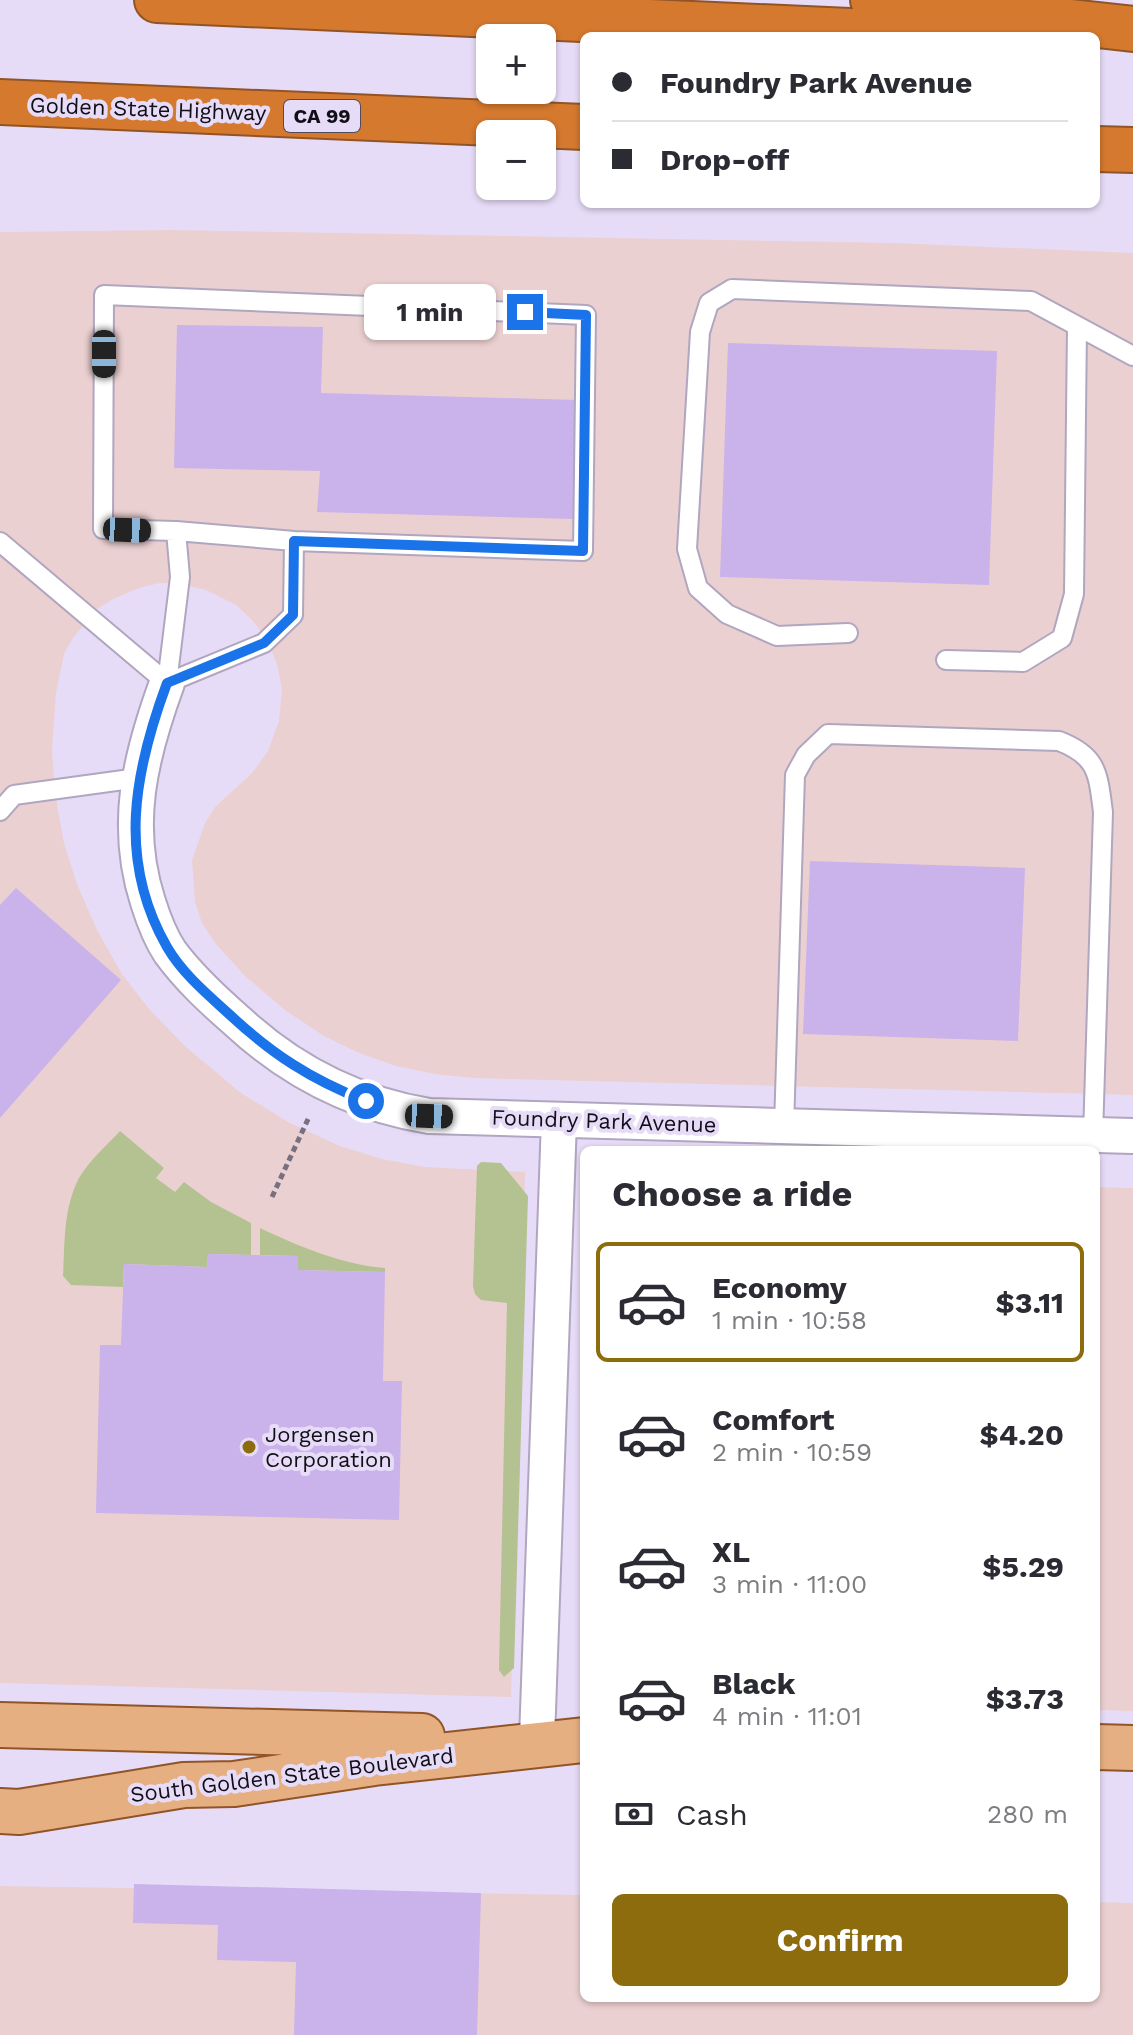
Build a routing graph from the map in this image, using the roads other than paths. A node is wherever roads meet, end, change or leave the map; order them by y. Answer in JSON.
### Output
{"nodes":[{"id":1,"x":157,"y":0,"type":"edge"},
{"id":2,"x":873,"y":0,"type":"edge"},
{"id":3,"x":1133,"y":29,"type":"edge"},
{"id":4,"x":872,"y":32,"type":"edge"},
{"id":5,"x":1100,"y":42,"type":"edge"},
{"id":6,"x":1133,"y":44,"type":"edge"},
{"id":7,"x":0,"y":105,"type":"edge"},
{"id":8,"x":580,"y":127,"type":"edge"},
{"id":9,"x":1100,"y":149,"type":"edge"},
{"id":10,"x":1133,"y":150,"type":"edge"},
{"id":11,"x":1077,"y":326,"type":"junction"},
{"id":12,"x":1133,"y":356,"type":"edge"},
{"id":13,"x":176,"y":531,"type":"junction"},
{"id":14,"x":294,"y":541,"type":"junction"},
{"id":15,"x":0,"y":542,"type":"edge"},
{"id":16,"x":848,"y":633,"type":"dead end"},
{"id":17,"x":946,"y":660,"type":"dead end"},
{"id":18,"x":167,"y":683,"type":"junction"},
{"id":19,"x":138,"y":778,"type":"junction"},
{"id":20,"x":0,"y":811,"type":"edge"},
{"id":21,"x":559,"y":1120,"type":"junction"},
{"id":22,"x":784,"y":1127,"type":"junction"},
{"id":23,"x":612,"y":1136,"type":"edge"},
{"id":24,"x":1093,"y":1136,"type":"junction"},
{"id":25,"x":1133,"y":1136,"type":"edge"},
{"id":26,"x":0,"y":1725,"type":"edge"},
{"id":27,"x":537,"y":1739,"type":"junction"},
{"id":28,"x":580,"y":1740,"type":"edge"},
{"id":29,"x":580,"y":1740,"type":"edge"},
{"id":30,"x":1100,"y":1747,"type":"edge"},
{"id":31,"x":1133,"y":1748,"type":"edge"},
{"id":32,"x":0,"y":1811,"type":"edge"}],
"edges":[{"from":1,"to":4,"type":"highway"},
{"from":2,"to":3,"type":"highway"},
{"from":5,"to":6,"type":"highway"},
{"from":7,"to":8,"type":"highway","name":"Golden State Highway","number":"CA 99"},
{"from":9,"to":10,"type":"highway"},
{"from":11,"to":12,"type":"lane"},
{"from":11,"to":16,"type":"lane"},
{"from":11,"to":17,"type":"lane"},
{"from":13,"to":14,"type":"lane"},
{"from":13,"to":14,"type":"lane"},
{"from":13,"to":18,"type":"lane"},
{"from":14,"to":18,"type":"lane"},
{"from":15,"to":18,"type":"lane"},
{"from":18,"to":19,"type":"street","name":"Foundry Park Avenue"},
{"from":19,"to":20,"type":"lane"},
{"from":19,"to":21,"type":"street","name":"Foundry Park Avenue"},
{"from":21,"to":23,"type":"street","name":"Foundry Park Avenue"},
{"from":21,"to":27,"type":"street"},
{"from":22,"to":23,"type":"street","name":"Foundry Park Avenue"},
{"from":22,"to":24,"type":"street","name":"Foundry Park Avenue"},
{"from":22,"to":24,"type":"lane"},
{"from":24,"to":25,"type":"street","name":"Foundry Park Avenue"},
{"from":26,"to":27,"type":"main road","name":"South Golden State Boulevard"},
{"from":27,"to":28,"type":"main road","name":"South Golden State Boulevard"},
{"from":29,"to":32,"type":"main road","name":"South Golden State Boulevard"},
{"from":30,"to":31,"type":"main road"}]}
